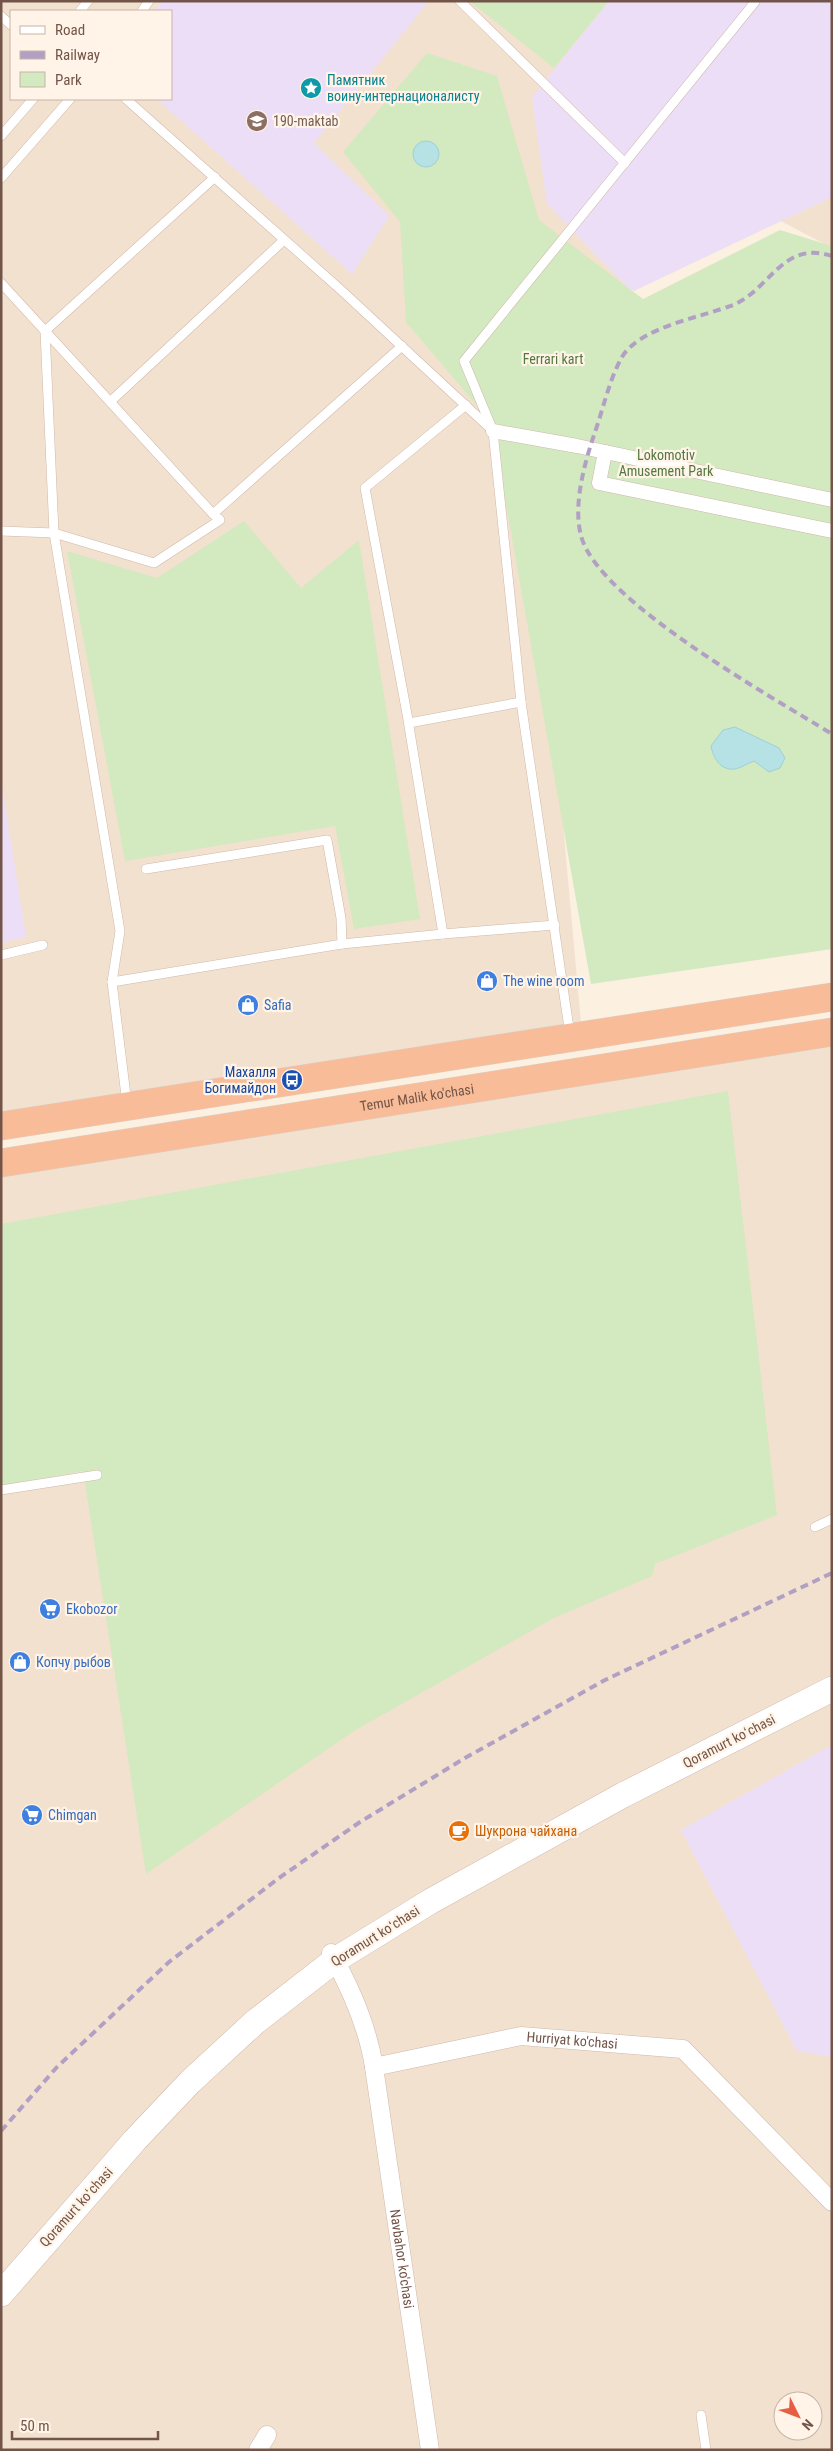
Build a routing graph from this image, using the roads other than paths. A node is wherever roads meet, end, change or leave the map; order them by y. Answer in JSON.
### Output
{"nodes":[{"id":1,"x":460,"y":1,"type":"edge"},
{"id":2,"x":755,"y":2,"type":"edge"},
{"id":3,"x":32,"y":100,"type":"edge"},
{"id":4,"x":69,"y":100,"type":"edge"},
{"id":5,"x":127,"y":100,"type":"edge"},
{"id":6,"x":1,"y":136,"type":"edge"},
{"id":7,"x":626,"y":163,"type":"junction"},
{"id":8,"x":215,"y":177,"type":"junction"},
{"id":9,"x":1,"y":178,"type":"edge"},
{"id":10,"x":284,"y":240,"type":"junction"},
{"id":11,"x":1,"y":283,"type":"edge"},
{"id":12,"x":45,"y":331,"type":"junction"},
{"id":13,"x":402,"y":346,"type":"junction"},
{"id":14,"x":111,"y":401,"type":"junction"},
{"id":15,"x":466,"y":406,"type":"junction"},
{"id":16,"x":493,"y":431,"type":"junction"},
{"id":17,"x":605,"y":452,"type":"junction"},
{"id":18,"x":832,"y":500,"type":"edge"},
{"id":19,"x":213,"y":514,"type":"junction"},
{"id":20,"x":1,"y":531,"type":"edge"},
{"id":21,"x":832,"y":531,"type":"edge"},
{"id":22,"x":54,"y":533,"type":"junction"},
{"id":23,"x":521,"y":702,"type":"junction"},
{"id":24,"x":409,"y":723,"type":"junction"},
{"id":25,"x":146,"y":869,"type":"dead end"},
{"id":26,"x":555,"y":925,"type":"junction"},
{"id":27,"x":443,"y":934,"type":"junction"},
{"id":28,"x":342,"y":944,"type":"junction"},
{"id":29,"x":43,"y":945,"type":"dead end"},
{"id":30,"x":1,"y":955,"type":"edge"},
{"id":31,"x":112,"y":982,"type":"junction"},
{"id":32,"x":832,"y":997,"type":"edge"},
{"id":33,"x":832,"y":1032,"type":"edge"},
{"id":34,"x":570,"y":1038,"type":"junction"},
{"id":35,"x":444,"y":1056,"type":"junction"},
{"id":36,"x":267,"y":1084,"type":"junction"},
{"id":37,"x":449,"y":1092,"type":"junction"},
{"id":38,"x":127,"y":1106,"type":"junction"},
{"id":39,"x":270,"y":1121,"type":"junction"},
{"id":40,"x":1,"y":1126,"type":"edge"},
{"id":41,"x":1,"y":1163,"type":"edge"},
{"id":42,"x":97,"y":1475,"type":"dead end"},
{"id":43,"x":1,"y":1490,"type":"edge"},
{"id":44,"x":832,"y":1519,"type":"edge"},
{"id":45,"x":815,"y":1527,"type":"dead end"},
{"id":46,"x":832,"y":1676,"type":"edge"},
{"id":47,"x":832,"y":1689,"type":"edge"},
{"id":48,"x":333,"y":1956,"type":"junction"},
{"id":49,"x":374,"y":2067,"type":"junction"},
{"id":50,"x":832,"y":2202,"type":"edge"},
{"id":51,"x":1,"y":2280,"type":"edge"},
{"id":52,"x":1,"y":2294,"type":"edge"},
{"id":53,"x":701,"y":2415,"type":"dead end"},
{"id":54,"x":430,"y":2450,"type":"edge"},
{"id":55,"x":706,"y":2450,"type":"edge"}],
"edges":[{"from":1,"to":7,"type":"lane"},
{"from":2,"to":7,"type":"lane"},
{"from":3,"to":6,"type":"lane"},
{"from":4,"to":9,"type":"lane"},
{"from":5,"to":8,"type":"lane"},
{"from":7,"to":16,"type":"lane"},
{"from":8,"to":10,"type":"lane"},
{"from":8,"to":12,"type":"lane"},
{"from":10,"to":13,"type":"lane"},
{"from":10,"to":14,"type":"lane"},
{"from":11,"to":12,"type":"lane"},
{"from":12,"to":14,"type":"lane"},
{"from":12,"to":22,"type":"lane"},
{"from":13,"to":15,"type":"lane"},
{"from":13,"to":19,"type":"lane"},
{"from":14,"to":19,"type":"lane"},
{"from":15,"to":16,"type":"lane"},
{"from":15,"to":24,"type":"lane"},
{"from":16,"to":17,"type":"street"},
{"from":16,"to":23,"type":"lane"},
{"from":17,"to":18,"type":"street"},
{"from":17,"to":21,"type":"street"},
{"from":19,"to":22,"type":"lane"},
{"from":20,"to":22,"type":"lane"},
{"from":22,"to":31,"type":"lane"},
{"from":23,"to":24,"type":"lane"},
{"from":23,"to":26,"type":"lane"},
{"from":24,"to":27,"type":"lane"},
{"from":25,"to":28,"type":"lane"},
{"from":26,"to":27,"type":"lane"},
{"from":26,"to":34,"type":"lane"},
{"from":27,"to":28,"type":"lane"},
{"from":28,"to":31,"type":"lane"},
{"from":29,"to":30,"type":"lane"},
{"from":31,"to":38,"type":"lane"},
{"from":32,"to":34,"type":"highway"},
{"from":33,"to":37,"type":"highway","name":"Temur Malik ko'chasi"},
{"from":34,"to":35,"type":"highway"},
{"from":35,"to":36,"type":"highway"},
{"from":35,"to":37,"type":"highway"},
{"from":36,"to":38,"type":"highway"},
{"from":36,"to":39,"type":"highway"},
{"from":37,"to":39,"type":"highway","name":"Temur Malik ko'chasi"},
{"from":38,"to":40,"type":"highway"},
{"from":39,"to":41,"type":"highway","name":"Temur Malik ko'chasi"},
{"from":42,"to":43,"type":"lane"},
{"from":44,"to":45,"type":"lane"},
{"from":46,"to":48,"type":"main road","name":"Qoramurt koʻchasi"},
{"from":47,"to":48,"type":"main road","name":"Qoramurt koʻchasi"},
{"from":48,"to":49,"type":"street"},
{"from":48,"to":51,"type":"main road","name":"Qoramurt koʻchasi"},
{"from":48,"to":52,"type":"main road","name":"Qoramurt koʻchasi"},
{"from":49,"to":50,"type":"street","name":"Hurriyat ko'chasi"},
{"from":49,"to":54,"type":"street","name":"Navbahor ko'chasi"},
{"from":53,"to":55,"type":"lane"}]}
